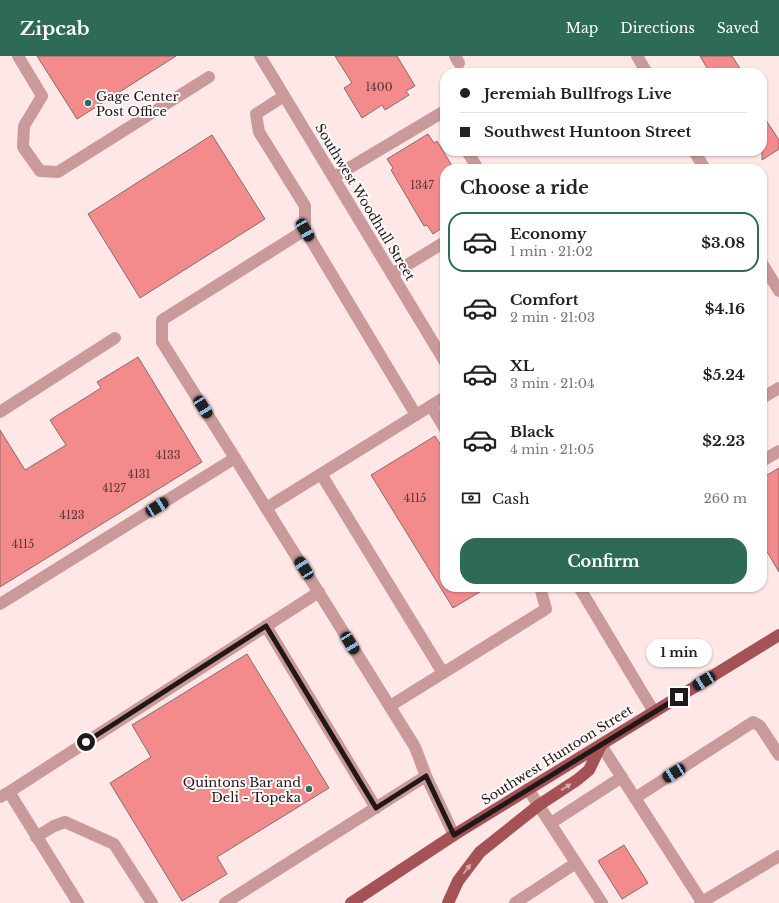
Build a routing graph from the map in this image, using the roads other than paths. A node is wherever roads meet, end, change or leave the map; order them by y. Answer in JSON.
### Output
{"nodes":[{"id":1,"x":18,"y":56,"type":"edge"},
{"id":2,"x":260,"y":56,"type":"edge"},
{"id":3,"x":637,"y":56,"type":"edge"},
{"id":4,"x":644,"y":68,"type":"edge"},
{"id":5,"x":209,"y":77,"type":"dead end"},
{"id":6,"x":284,"y":96,"type":"junction"},
{"id":7,"x":440,"y":114,"type":"edge"},
{"id":8,"x":334,"y":177,"type":"junction"},
{"id":9,"x":305,"y":230,"type":"junction"},
{"id":10,"x":440,"y":245,"type":"edge"},
{"id":11,"x":767,"y":271,"type":"edge"},
{"id":12,"x":392,"y":274,"type":"junction"},
{"id":13,"x":779,"y":291,"type":"edge"},
{"id":14,"x":115,"y":338,"type":"dead end"},
{"id":15,"x":440,"y":354,"type":"edge"},
{"id":16,"x":779,"y":388,"type":"edge"},
{"id":17,"x":767,"y":395,"type":"edge"},
{"id":18,"x":440,"y":400,"type":"edge"},
{"id":19,"x":431,"y":406,"type":"junction"},
{"id":20,"x":0,"y":412,"type":"edge"},
{"id":21,"x":416,"y":416,"type":"junction"},
{"id":22,"x":440,"y":421,"type":"edge"},
{"id":23,"x":779,"y":451,"type":"edge"},
{"id":24,"x":235,"y":458,"type":"junction"},
{"id":25,"x":767,"y":459,"type":"edge"},
{"id":26,"x":321,"y":474,"type":"junction"},
{"id":27,"x":266,"y":508,"type":"junction"},
{"id":28,"x":319,"y":592,"type":"junction"},
{"id":29,"x":541,"y":592,"type":"edge"},
{"id":30,"x":582,"y":592,"type":"edge"},
{"id":31,"x":0,"y":604,"type":"edge"},
{"id":32,"x":266,"y":626,"type":"junction"},
{"id":33,"x":779,"y":635,"type":"edge"},
{"id":34,"x":443,"y":673,"type":"junction"},
{"id":35,"x":390,"y":706,"type":"junction"},
{"id":36,"x":654,"y":712,"type":"junction"},
{"id":37,"x":602,"y":744,"type":"junction"},
{"id":38,"x":779,"y":755,"type":"edge"},
{"id":39,"x":426,"y":776,"type":"junction"},
{"id":40,"x":622,"y":777,"type":"junction"},
{"id":41,"x":528,"y":789,"type":"junction"},
{"id":42,"x":4,"y":795,"type":"edge"},
{"id":43,"x":635,"y":798,"type":"junction"},
{"id":44,"x":539,"y":805,"type":"junction"},
{"id":45,"x":376,"y":808,"type":"junction"},
{"id":46,"x":551,"y":823,"type":"junction"},
{"id":47,"x":454,"y":835,"type":"junction"},
{"id":48,"x":36,"y":837,"type":"junction"},
{"id":49,"x":779,"y":856,"type":"edge"},
{"id":50,"x":576,"y":863,"type":"junction"},
{"id":51,"x":719,"y":898,"type":"edge"},
{"id":52,"x":365,"y":899,"type":"edge"},
{"id":53,"x":78,"y":903,"type":"edge"},
{"id":54,"x":152,"y":903,"type":"edge"},
{"id":55,"x":225,"y":903,"type":"edge"},
{"id":56,"x":351,"y":903,"type":"edge"},
{"id":57,"x":448,"y":903,"type":"edge"},
{"id":58,"x":515,"y":903,"type":"edge"},
{"id":59,"x":602,"y":903,"type":"edge"},
{"id":60,"x":701,"y":903,"type":"edge"}],
"edges":[{"from":1,"to":5,"type":"street"},
{"from":2,"to":6,"type":"street","name":"Southwest Woodhull Street"},
{"from":3,"to":4,"type":"street"},
{"from":6,"to":8,"type":"street","name":"Southwest Woodhull Street"},
{"from":6,"to":9,"type":"street"},
{"from":7,"to":8,"type":"street"},
{"from":8,"to":12,"type":"street","name":"Southwest Woodhull Street"},
{"from":9,"to":21,"type":"street"},
{"from":9,"to":24,"type":"street"},
{"from":10,"to":12,"type":"street"},
{"from":11,"to":13,"type":"street"},
{"from":12,"to":15,"type":"street","name":"Southwest Woodhull Street"},
{"from":14,"to":20,"type":"street"},
{"from":16,"to":17,"type":"street"},
{"from":18,"to":19,"type":"street"},
{"from":19,"to":21,"type":"street"},
{"from":19,"to":22,"type":"street"},
{"from":21,"to":26,"type":"street"},
{"from":23,"to":25,"type":"street"},
{"from":24,"to":27,"type":"street"},
{"from":24,"to":31,"type":"street"},
{"from":26,"to":27,"type":"street"},
{"from":26,"to":34,"type":"street"},
{"from":27,"to":28,"type":"street"},
{"from":28,"to":32,"type":"street"},
{"from":28,"to":35,"type":"street"},
{"from":29,"to":34,"type":"street"},
{"from":30,"to":36,"type":"street"},
{"from":32,"to":42,"type":"street"},
{"from":32,"to":45,"type":"street"},
{"from":33,"to":36,"type":"main road","name":"Southwest Huntoon Street"},
{"from":34,"to":35,"type":"street"},
{"from":35,"to":39,"type":"street"},
{"from":36,"to":37,"type":"main road","name":"Southwest Huntoon Street"},
{"from":37,"to":40,"type":"street"},
{"from":37,"to":41,"type":"main road","name":"Southwest Huntoon Street"},
{"from":44,"to":37,"type":"main road","one_way":true},
{"from":38,"to":43,"type":"street"},
{"from":39,"to":45,"type":"street"},
{"from":39,"to":47,"type":"street"},
{"from":40,"to":43,"type":"street"},
{"from":40,"to":46,"type":"street"},
{"from":41,"to":44,"type":"street"},
{"from":41,"to":47,"type":"main road","name":"Southwest Huntoon Street"},
{"from":42,"to":48,"type":"street"},
{"from":43,"to":60,"type":"street"},
{"from":44,"to":46,"type":"street"},
{"from":57,"to":44,"type":"main road","one_way":true},
{"from":45,"to":55,"type":"street"},
{"from":46,"to":50,"type":"street"},
{"from":47,"to":52,"type":"main road","name":"Southwest Huntoon Street"},
{"from":48,"to":53,"type":"street"},
{"from":48,"to":54,"type":"street"},
{"from":49,"to":51,"type":"street"},
{"from":50,"to":58,"type":"street"},
{"from":50,"to":59,"type":"street"},
{"from":51,"to":60,"type":"street"},
{"from":52,"to":56,"type":"main road","name":"Southwest Huntoon Street"}]}
